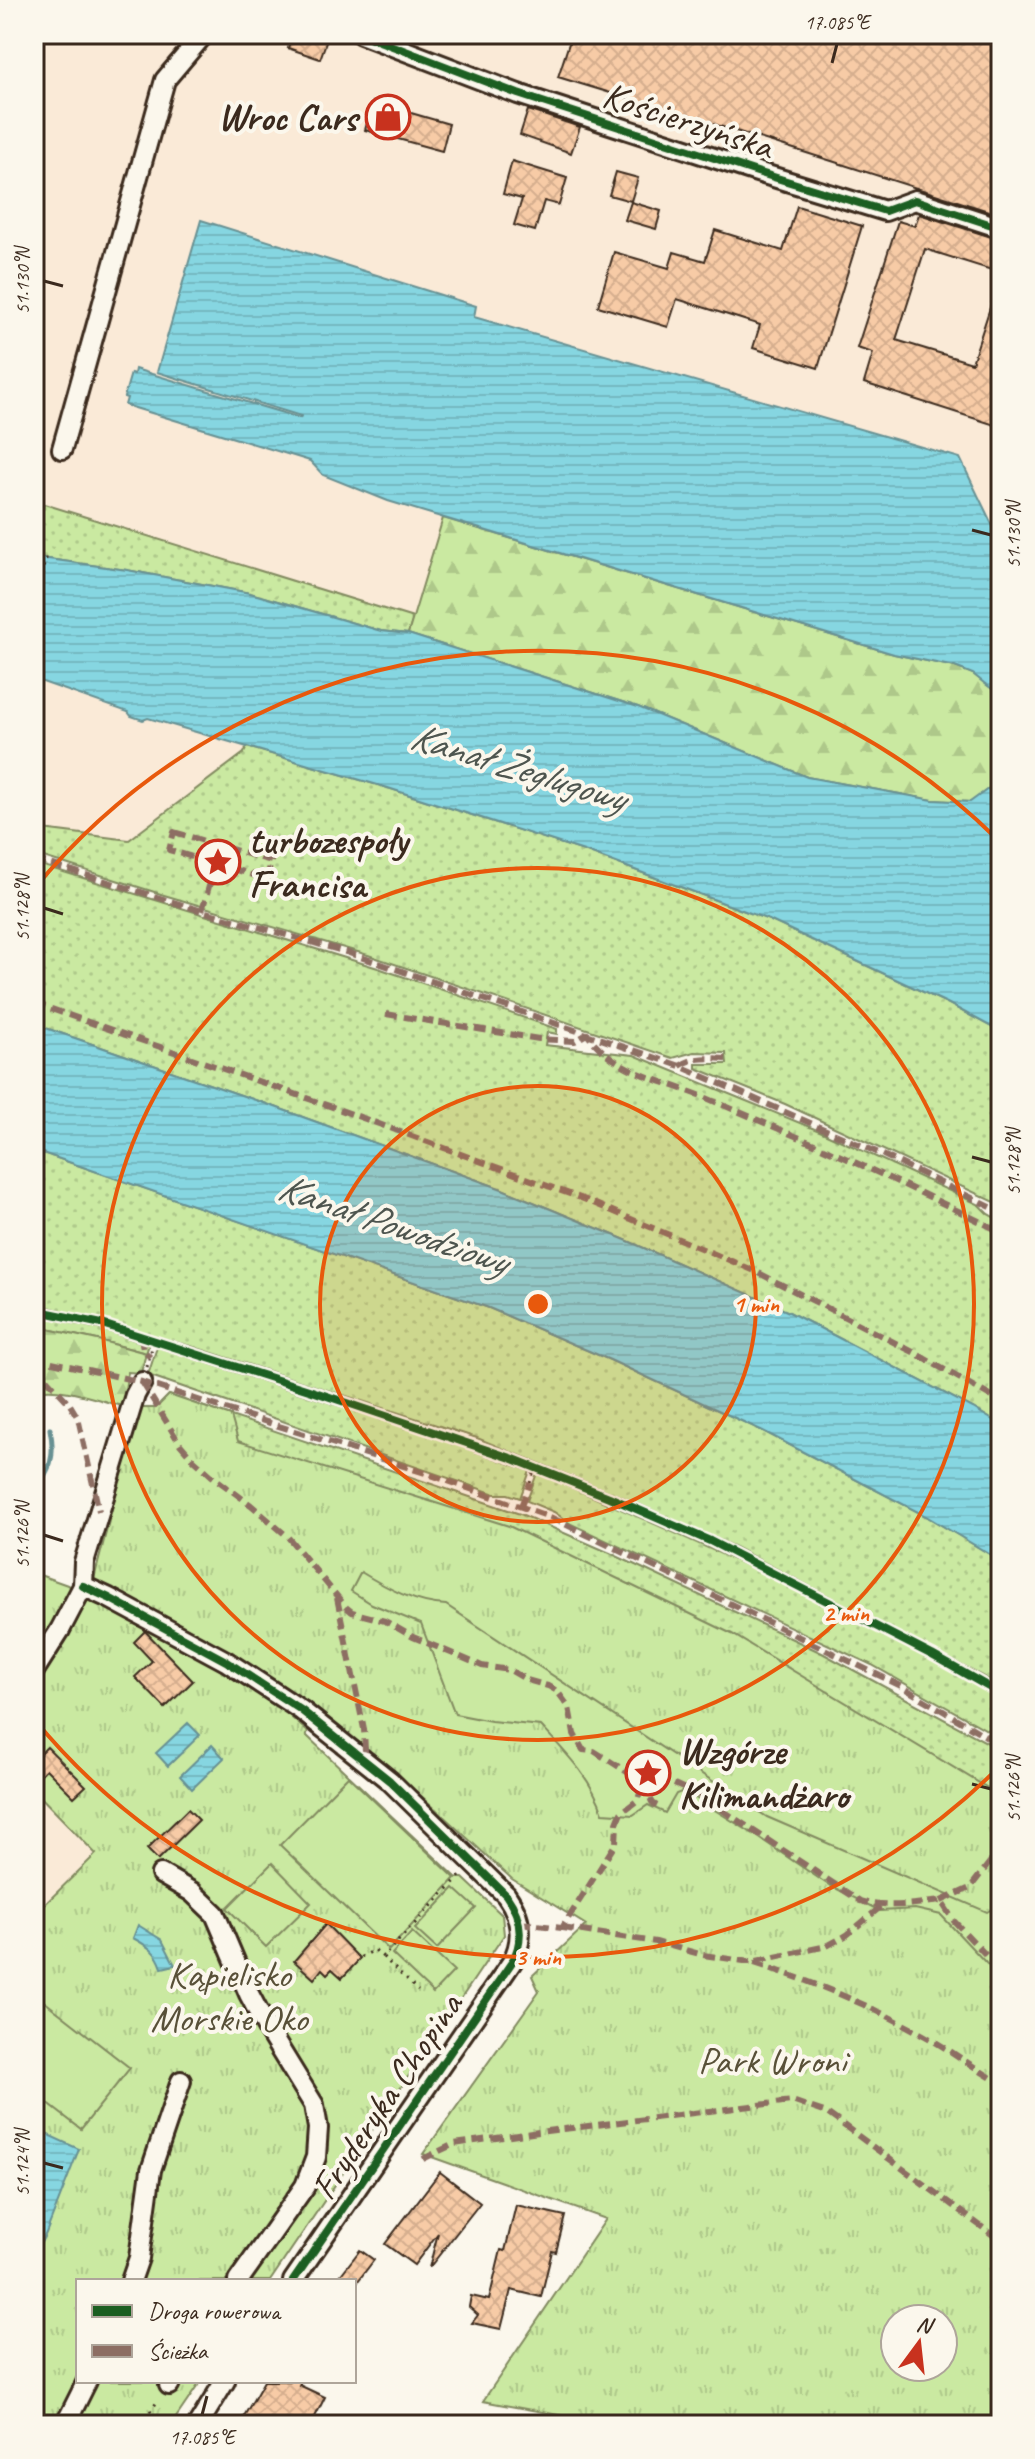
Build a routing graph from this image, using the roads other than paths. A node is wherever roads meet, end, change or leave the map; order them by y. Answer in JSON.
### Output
{"nodes":[{"id":1,"x":204,"y":34,"type":"edge"},
{"id":2,"x":361,"y":34,"type":"edge"},
{"id":3,"x":1001,"y":228,"type":"edge"},
{"id":4,"x":62,"y":449,"type":"dead end"},
{"id":5,"x":142,"y":1382,"type":"dead end"},
{"id":6,"x":83,"y":1586,"type":"junction"},
{"id":7,"x":34,"y":1671,"type":"edge"},
{"id":8,"x":161,"y":1874,"type":"dead end"},
{"id":9,"x":181,"y":2081,"type":"dead end"},
{"id":10,"x":132,"y":2279,"type":"edge"},
{"id":11,"x":239,"y":2279,"type":"edge"},
{"id":12,"x":294,"y":2279,"type":"edge"},
{"id":13,"x":86,"y":2383,"type":"edge"},
{"id":14,"x":224,"y":2383,"type":"edge"},
{"id":15,"x":65,"y":2425,"type":"edge"},
{"id":16,"x":198,"y":2425,"type":"edge"}],
"edges":[{"from":1,"to":4,"type":"street"},
{"from":2,"to":3,"type":"street","name":"Kościerzyńska"},
{"from":5,"to":6,"type":"street"},
{"from":6,"to":7,"type":"street"},
{"from":6,"to":12,"type":"street","name":"Fryderyka Chopina"},
{"from":8,"to":11,"type":"street"},
{"from":9,"to":10,"type":"street"},
{"from":13,"to":15,"type":"street"},
{"from":14,"to":16,"type":"street"}]}
